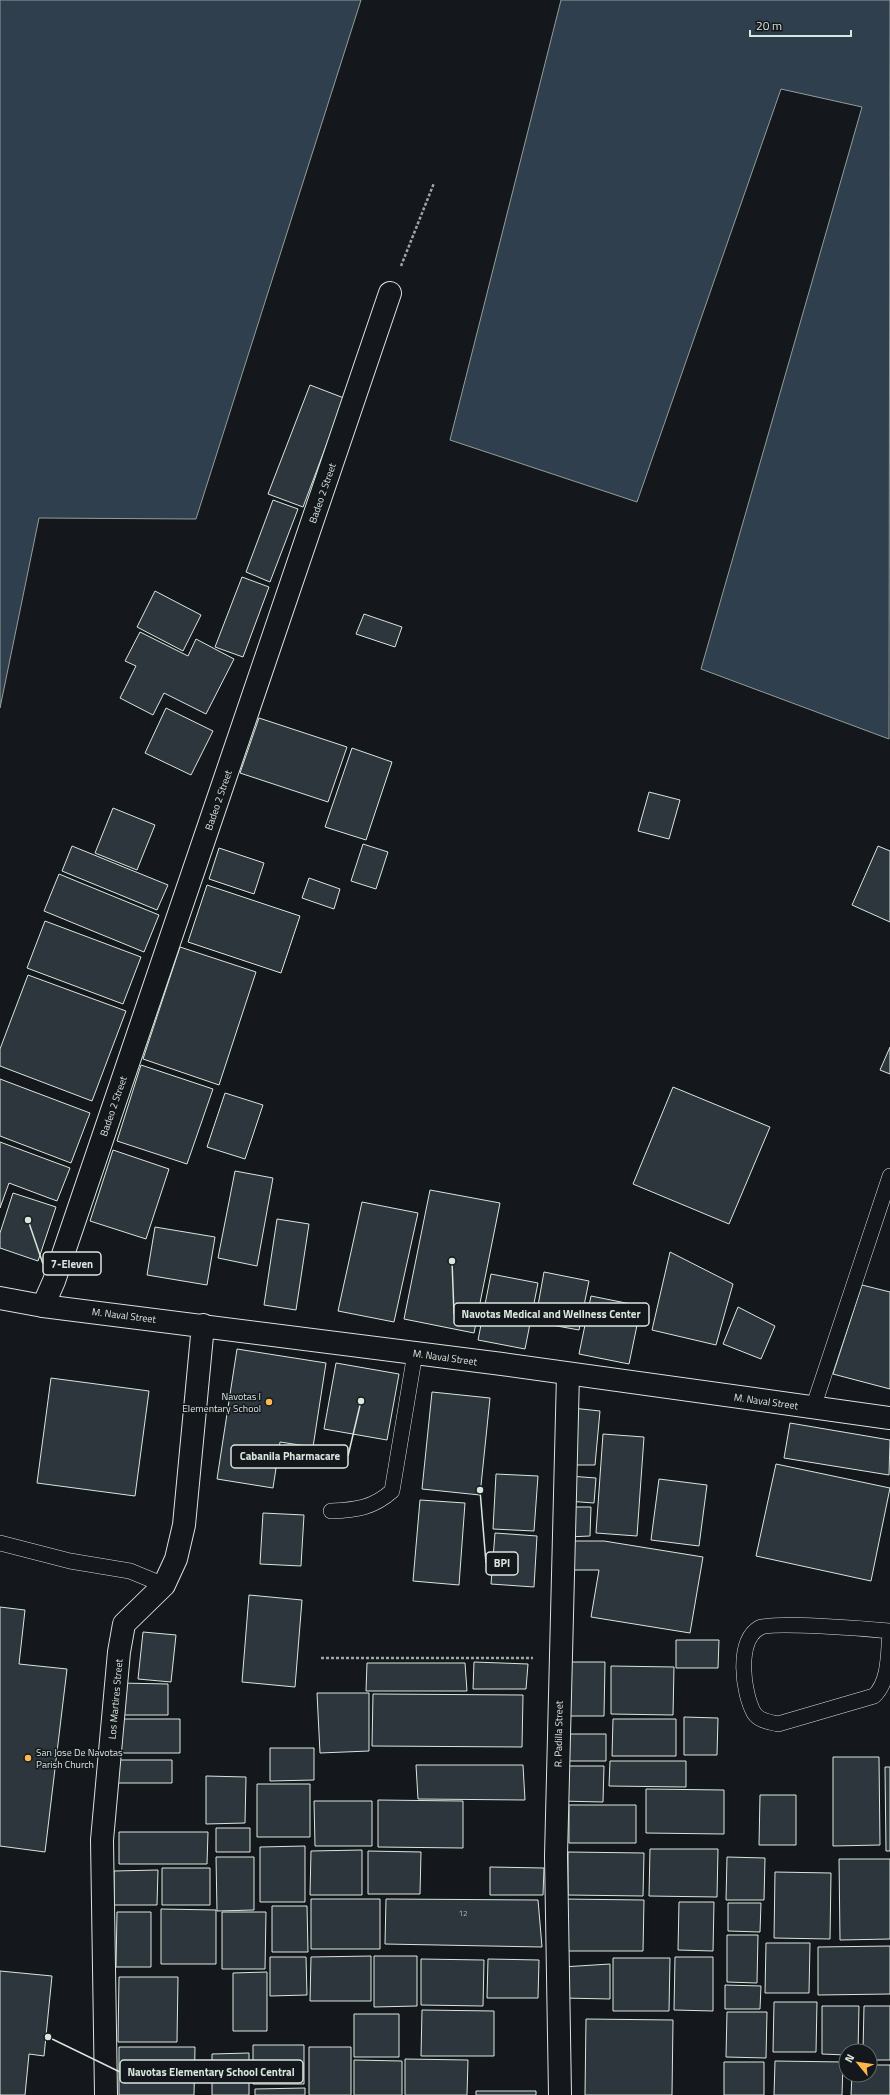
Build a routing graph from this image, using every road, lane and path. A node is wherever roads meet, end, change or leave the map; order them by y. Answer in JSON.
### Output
{"nodes":[{"id":1,"x":434,"y":183,"type":"dead end"},
{"id":2,"x":390,"y":293,"type":"joint"},
{"id":3,"x":890,"y":1176,"type":"edge"},
{"id":4,"x":0,"y":1298,"type":"edge"},
{"id":5,"x":43,"y":1306,"type":"junction"},
{"id":6,"x":203,"y":1325,"type":"junction"},
{"id":7,"x":415,"y":1353,"type":"junction"},
{"id":8,"x":568,"y":1374,"type":"junction"},
{"id":9,"x":813,"y":1408,"type":"junction"},
{"id":10,"x":890,"y":1418,"type":"edge"},
{"id":11,"x":331,"y":1510,"type":"dead end"},
{"id":12,"x":0,"y":1543,"type":"edge"},
{"id":13,"x":164,"y":1585,"type":"junction"},
{"id":14,"x":890,"y":1631,"type":"edge"},
{"id":15,"x":321,"y":1658,"type":"dead end"},
{"id":16,"x":559,"y":1658,"type":"junction"},
{"id":17,"x":106,"y":2095,"type":"edge"},
{"id":18,"x":560,"y":2095,"type":"edge"}],
"edges":[{"from":1,"to":2,"type":"path"},
{"from":2,"to":5,"type":"street","name":"Badeo 2 Street"},
{"from":3,"to":9,"type":"lane"},
{"from":4,"to":5,"type":"street","name":"M. Naval Street"},
{"from":5,"to":6,"type":"street","name":"M. Naval Street"},
{"from":6,"to":7,"type":"street","name":"M. Naval Street"},
{"from":6,"to":13,"type":"street","name":"Los Martires Street"},
{"from":7,"to":8,"type":"street","name":"M. Naval Street"},
{"from":7,"to":11,"type":"lane"},
{"from":8,"to":9,"type":"street","name":"M. Naval Street"},
{"from":8,"to":16,"type":"street","name":"R. Padilla Street"},
{"from":9,"to":10,"type":"street","name":"M. Naval Street"},
{"from":12,"to":13,"type":"lane"},
{"from":13,"to":17,"type":"street","name":"Los Martires Street"},
{"from":14,"to":14,"type":"lane"},
{"from":15,"to":16,"type":"path"},
{"from":16,"to":18,"type":"street","name":"R. Padilla Street"}]}
